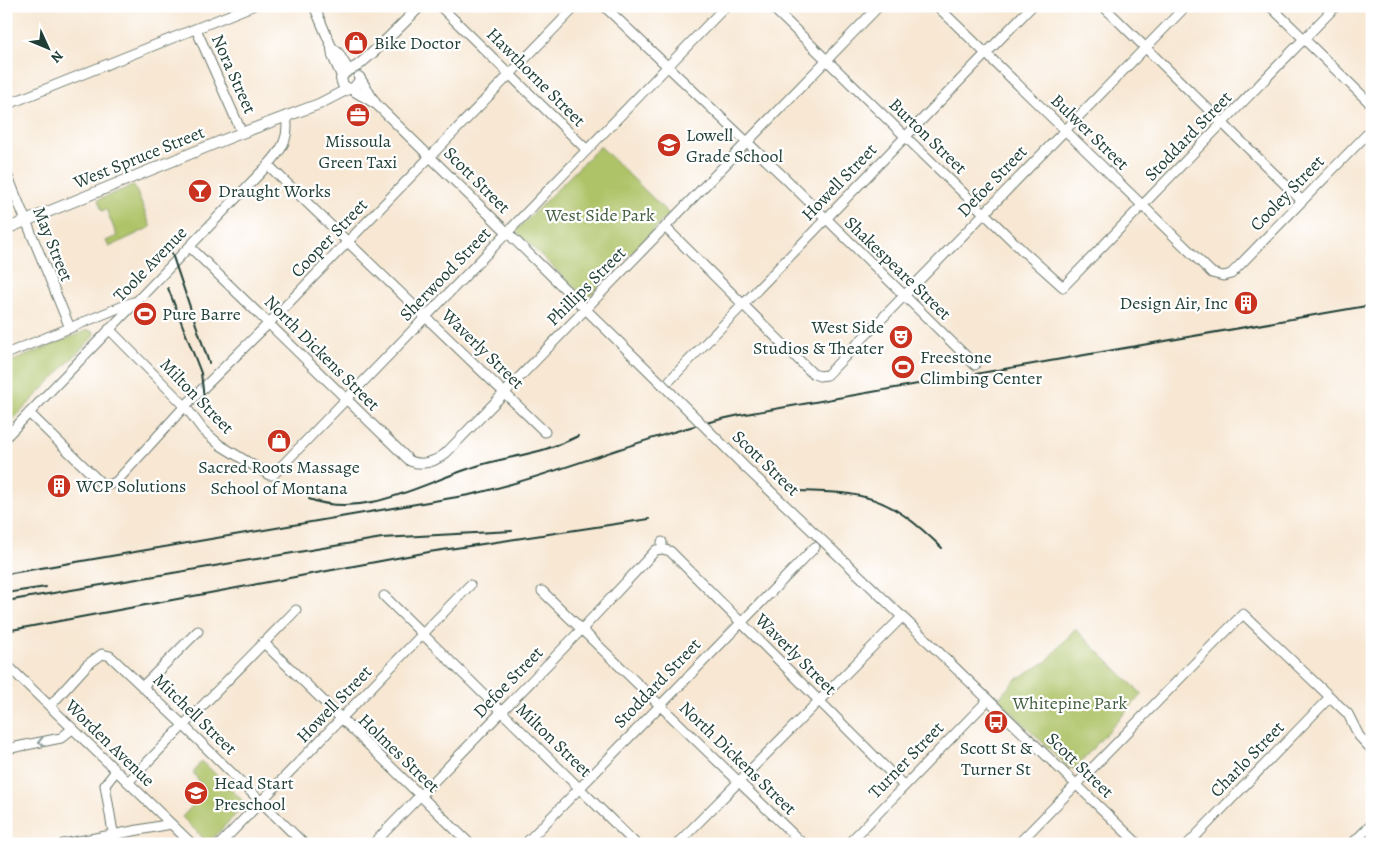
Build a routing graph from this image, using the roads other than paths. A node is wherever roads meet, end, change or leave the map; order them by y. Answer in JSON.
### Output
{"nodes":[{"id":1,"x":252,"y":6,"type":"edge"},
{"id":2,"x":314,"y":6,"type":"edge"},
{"id":3,"x":420,"y":6,"type":"edge"},
{"id":4,"x":440,"y":6,"type":"edge"},
{"id":5,"x":576,"y":6,"type":"edge"},
{"id":6,"x":604,"y":6,"type":"edge"},
{"id":7,"x":726,"y":6,"type":"edge"},
{"id":8,"x":771,"y":6,"type":"edge"},
{"id":9,"x":879,"y":6,"type":"edge"},
{"id":10,"x":938,"y":6,"type":"edge"},
{"id":11,"x":1032,"y":6,"type":"edge"},
{"id":12,"x":1103,"y":6,"type":"edge"},
{"id":13,"x":1186,"y":6,"type":"edge"},
{"id":14,"x":1270,"y":6,"type":"edge"},
{"id":15,"x":1336,"y":6,"type":"edge"},
{"id":16,"x":196,"y":29,"type":"junction"},
{"id":17,"x":1304,"y":39,"type":"junction"},
{"id":18,"x":381,"y":47,"type":"junction"},
{"id":19,"x":1146,"y":47,"type":"junction"},
{"id":20,"x":332,"y":48,"type":"joint"},
{"id":21,"x":986,"y":54,"type":"junction"},
{"id":22,"x":827,"y":60,"type":"junction"},
{"id":23,"x":668,"y":66,"type":"junction"},
{"id":24,"x":345,"y":74,"type":"junction"},
{"id":25,"x":509,"y":74,"type":"junction"},
{"id":26,"x":360,"y":79,"type":"junction"},
{"id":27,"x":349,"y":89,"type":"junction"},
{"id":28,"x":375,"y":103,"type":"junction"},
{"id":29,"x":6,"y":105,"type":"edge"},
{"id":30,"x":1372,"y":105,"type":"edge"},
{"id":31,"x":300,"y":110,"type":"junction"},
{"id":32,"x":286,"y":116,"type":"junction"},
{"id":33,"x":1224,"y":123,"type":"junction"},
{"id":34,"x":1372,"y":129,"type":"edge"},
{"id":35,"x":1064,"y":130,"type":"junction"},
{"id":36,"x":242,"y":133,"type":"junction"},
{"id":37,"x":905,"y":137,"type":"junction"},
{"id":38,"x":748,"y":143,"type":"junction"},
{"id":39,"x":588,"y":150,"type":"junction"},
{"id":40,"x":429,"y":156,"type":"junction"},
{"id":41,"x":268,"y":165,"type":"junction"},
{"id":42,"x":6,"y":172,"type":"edge"},
{"id":43,"x":1302,"y":201,"type":"junction"},
{"id":44,"x":1143,"y":206,"type":"junction"},
{"id":45,"x":984,"y":213,"type":"junction"},
{"id":46,"x":825,"y":219,"type":"junction"},
{"id":47,"x":26,"y":222,"type":"junction"},
{"id":48,"x":666,"y":228,"type":"junction"},
{"id":49,"x":6,"y":230,"type":"edge"},
{"id":50,"x":507,"y":233,"type":"junction"},
{"id":51,"x":347,"y":243,"type":"junction"},
{"id":52,"x":190,"y":247,"type":"junction"},
{"id":53,"x":1222,"y":276,"type":"joint"},
{"id":54,"x":1063,"y":286,"type":"joint"},
{"id":55,"x":904,"y":296,"type":"junction"},
{"id":56,"x":136,"y":301,"type":"junction"},
{"id":57,"x":743,"y":304,"type":"junction"},
{"id":58,"x":586,"y":309,"type":"junction"},
{"id":59,"x":426,"y":316,"type":"junction"},
{"id":60,"x":269,"y":323,"type":"junction"},
{"id":61,"x":70,"y":328,"type":"junction"},
{"id":62,"x":109,"y":329,"type":"junction"},
{"id":63,"x":6,"y":354,"type":"edge"},
{"id":64,"x":976,"y":365,"type":"dead end"},
{"id":65,"x":666,"y":382,"type":"junction"},
{"id":66,"x":504,"y":393,"type":"junction"},
{"id":67,"x":346,"y":400,"type":"junction"},
{"id":68,"x":185,"y":406,"type":"junction"},
{"id":69,"x":29,"y":413,"type":"junction"},
{"id":70,"x":544,"y":432,"type":"dead end"},
{"id":71,"x":6,"y":437,"type":"edge"},
{"id":72,"x":440,"y":458,"type":"joint"},
{"id":73,"x":269,"y":475,"type":"joint"},
{"id":74,"x":662,"y":546,"type":"joint"},
{"id":75,"x":815,"y":547,"type":"dead end"},
{"id":76,"x":470,"y":585,"type":"dead end"},
{"id":77,"x":542,"y":591,"type":"dead end"},
{"id":78,"x":384,"y":596,"type":"dead end"},
{"id":79,"x":296,"y":610,"type":"dead end"},
{"id":80,"x":902,"y":616,"type":"junction"},
{"id":81,"x":741,"y":621,"type":"junction"},
{"id":82,"x":582,"y":629,"type":"junction"},
{"id":83,"x":198,"y":630,"type":"dead end"},
{"id":84,"x":422,"y":635,"type":"junction"},
{"id":85,"x":263,"y":642,"type":"junction"},
{"id":86,"x":6,"y":664,"type":"edge"},
{"id":87,"x":143,"y":686,"type":"junction"},
{"id":88,"x":1330,"y":697,"type":"junction"},
{"id":89,"x":988,"y":700,"type":"junction"},
{"id":90,"x":820,"y":701,"type":"junction"},
{"id":91,"x":659,"y":705,"type":"junction"},
{"id":92,"x":50,"y":706,"type":"junction"},
{"id":93,"x":502,"y":711,"type":"junction"},
{"id":94,"x":341,"y":720,"type":"junction"},
{"id":95,"x":184,"y":725,"type":"junction"},
{"id":96,"x":72,"y":730,"type":"junction"},
{"id":97,"x":6,"y":749,"type":"edge"},
{"id":98,"x":1372,"y":750,"type":"edge"},
{"id":99,"x":116,"y":772,"type":"junction"},
{"id":100,"x":740,"y":780,"type":"junction"},
{"id":101,"x":128,"y":782,"type":"junction"},
{"id":102,"x":1076,"y":784,"type":"junction"},
{"id":103,"x":904,"y":786,"type":"junction"},
{"id":104,"x":579,"y":787,"type":"junction"},
{"id":105,"x":420,"y":795,"type":"junction"},
{"id":106,"x":261,"y":802,"type":"junction"},
{"id":107,"x":171,"y":824,"type":"junction"},
{"id":108,"x":1372,"y":824,"type":"edge"},
{"id":109,"x":115,"y":840,"type":"edge"},
{"id":110,"x":63,"y":844,"type":"edge"},
{"id":111,"x":192,"y":844,"type":"edge"},
{"id":112,"x":220,"y":844,"type":"edge"},
{"id":113,"x":304,"y":844,"type":"edge"},
{"id":114,"x":373,"y":844,"type":"edge"},
{"id":115,"x":470,"y":844,"type":"edge"},
{"id":116,"x":525,"y":844,"type":"edge"},
{"id":117,"x":636,"y":844,"type":"edge"},
{"id":118,"x":677,"y":844,"type":"edge"},
{"id":119,"x":803,"y":844,"type":"edge"},
{"id":120,"x":848,"y":844,"type":"edge"},
{"id":121,"x":1018,"y":844,"type":"edge"},
{"id":122,"x":1138,"y":844,"type":"edge"},
{"id":123,"x":1188,"y":844,"type":"edge"},
{"id":124,"x":1352,"y":844,"type":"edge"}],
"edges":[{"from":1,"to":16,"type":"street"},
{"from":2,"to":20,"type":"street"},
{"from":3,"to":18,"type":"main road"},
{"from":4,"to":25,"type":"street","name":"Hawthorne Street"},
{"from":5,"to":25,"type":"street","name":"Cooper Street"},
{"from":6,"to":23,"type":"street","name":"Shakespeare Street"},
{"from":7,"to":23,"type":"street","name":"Sherwood Street"},
{"from":8,"to":22,"type":"street","name":"Burton Street"},
{"from":9,"to":22,"type":"street","name":"Phillips Street"},
{"from":10,"to":21,"type":"street","name":"Bulwer Street"},
{"from":11,"to":21,"type":"street","name":"Howell Street"},
{"from":12,"to":19,"type":"street"},
{"from":13,"to":19,"type":"street","name":"Defoe Street"},
{"from":14,"to":17,"type":"street"},
{"from":15,"to":17,"type":"street","name":"Stoddard Street"},
{"from":16,"to":29,"type":"street"},
{"from":16,"to":36,"type":"street","name":"Nora Street"},
{"from":17,"to":30,"type":"street"},
{"from":17,"to":33,"type":"street","name":"Stoddard Street"},
{"from":18,"to":24,"type":"main road"},
{"from":18,"to":26,"type":"main road"},
{"from":19,"to":33,"type":"street"},
{"from":19,"to":35,"type":"street","name":"Defoe Street"},
{"from":20,"to":24,"type":"main road"},
{"from":21,"to":35,"type":"street","name":"Bulwer Street"},
{"from":21,"to":37,"type":"street","name":"Howell Street"},
{"from":22,"to":37,"type":"street","name":"Burton Street"},
{"from":22,"to":38,"type":"street","name":"Phillips Street"},
{"from":23,"to":38,"type":"street","name":"Shakespeare Street"},
{"from":23,"to":39,"type":"street","name":"Sherwood Street"},
{"from":24,"to":26,"type":"main road"},
{"from":24,"to":27,"type":"main road"},
{"from":24,"to":31,"type":"main road"},
{"from":25,"to":39,"type":"street","name":"Hawthorne Street"},
{"from":25,"to":40,"type":"street","name":"Cooper Street"},
{"from":26,"to":27,"type":"main road"},
{"from":26,"to":28,"type":"main road"},
{"from":27,"to":28,"type":"main road"},
{"from":27,"to":31,"type":"main road"},
{"from":28,"to":40,"type":"street","name":"Scott Street"},
{"from":31,"to":32,"type":"main road"},
{"from":32,"to":36,"type":"main road","name":"West Spruce Street"},
{"from":32,"to":41,"type":"street","name":"Toole Avenue"},
{"from":33,"to":43,"type":"street"},
{"from":33,"to":44,"type":"street","name":"Stoddard Street"},
{"from":34,"to":43,"type":"street","name":"Cooley Street"},
{"from":35,"to":44,"type":"street","name":"Bulwer Street"},
{"from":35,"to":45,"type":"street","name":"Defoe Street"},
{"from":36,"to":47,"type":"main road","name":"West Spruce Street"},
{"from":37,"to":45,"type":"street","name":"Burton Street"},
{"from":37,"to":46,"type":"street","name":"Howell Street"},
{"from":38,"to":46,"type":"street","name":"Shakespeare Street"},
{"from":38,"to":48,"type":"street","name":"Phillips Street"},
{"from":39,"to":50,"type":"street","name":"Sherwood Street"},
{"from":40,"to":50,"type":"street","name":"Scott Street"},
{"from":40,"to":51,"type":"street","name":"Cooper Street"},
{"from":41,"to":51,"type":"street","name":"Waverly Street"},
{"from":41,"to":52,"type":"street","name":"Toole Avenue"},
{"from":42,"to":47,"type":"street","name":"May Street"},
{"from":43,"to":53,"type":"street","name":"Cooley Street"},
{"from":44,"to":53,"type":"street","name":"Bulwer Street"},
{"from":44,"to":54,"type":"street","name":"Stoddard Street"},
{"from":45,"to":54,"type":"street","name":"Burton Street"},
{"from":45,"to":55,"type":"street","name":"Defoe Street"},
{"from":46,"to":55,"type":"street","name":"Shakespeare Street"},
{"from":46,"to":57,"type":"street","name":"Howell Street"},
{"from":47,"to":49,"type":"main road","name":"West Spruce Street"},
{"from":47,"to":61,"type":"street","name":"May Street"},
{"from":48,"to":57,"type":"street"},
{"from":48,"to":58,"type":"street","name":"Phillips Street"},
{"from":50,"to":58,"type":"street","name":"Scott Street"},
{"from":50,"to":59,"type":"street","name":"Sherwood Street"},
{"from":51,"to":59,"type":"street","name":"Waverly Street"},
{"from":51,"to":60,"type":"street","name":"Cooper Street"},
{"from":52,"to":56,"type":"street","name":"Toole Avenue"},
{"from":52,"to":60,"type":"street","name":"North Dickens Street"},
{"from":55,"to":57,"type":"street","name":"Defoe Street"},
{"from":55,"to":64,"type":"street","name":"Shakespeare Street"},
{"from":56,"to":61,"type":"street"},
{"from":56,"to":62,"type":"street","name":"Toole Avenue"},
{"from":57,"to":65,"type":"street","name":"Howell Street"},
{"from":58,"to":65,"type":"street","name":"Scott Street"},
{"from":58,"to":66,"type":"street","name":"Phillips Street"},
{"from":59,"to":66,"type":"street","name":"Waverly Street"},
{"from":59,"to":67,"type":"street","name":"Sherwood Street"},
{"from":60,"to":67,"type":"street","name":"North Dickens Street"},
{"from":60,"to":68,"type":"street","name":"Cooper Street"},
{"from":61,"to":63,"type":"street"},
{"from":62,"to":68,"type":"street","name":"Milton Street"},
{"from":62,"to":69,"type":"street","name":"Toole Avenue"},
{"from":65,"to":80,"type":"street","name":"Scott Street","bridge":true},
{"from":66,"to":70,"type":"street","name":"Waverly Street"},
{"from":66,"to":72,"type":"street","name":"Phillips Street"},
{"from":67,"to":72,"type":"street","name":"North Dickens Street"},
{"from":67,"to":73,"type":"street","name":"Sherwood Street"},
{"from":68,"to":69,"type":"street","name":"Cooper Street"},
{"from":68,"to":73,"type":"street","name":"Milton Street"},
{"from":69,"to":71,"type":"street","name":"Toole Avenue"},
{"from":74,"to":81,"type":"street","name":"Waverly Street"},
{"from":74,"to":82,"type":"street","name":"Defoe Street"},
{"from":75,"to":81,"type":"street","name":"Stoddard Street"},
{"from":76,"to":84,"type":"street","name":"Howell Street"},
{"from":77,"to":82,"type":"street","name":"North Dickens Street"},
{"from":78,"to":84,"type":"street","name":"Milton Street"},
{"from":79,"to":85,"type":"street"},
{"from":80,"to":89,"type":"street","name":"Scott Street"},
{"from":80,"to":90,"type":"street"},
{"from":81,"to":90,"type":"street","name":"Waverly Street"},
{"from":81,"to":91,"type":"street","name":"Stoddard Street"},
{"from":82,"to":91,"type":"street","name":"North Dickens Street"},
{"from":82,"to":93,"type":"street","name":"Defoe Street"},
{"from":83,"to":87,"type":"street"},
{"from":84,"to":93,"type":"street","name":"Milton Street"},
{"from":84,"to":94,"type":"street","name":"Howell Street"},
{"from":85,"to":94,"type":"street","name":"Holmes Street"},
{"from":85,"to":95,"type":"street"},
{"from":86,"to":92,"type":"street","name":"Worden Avenue"},
{"from":87,"to":92,"type":"street","name":"Mitchell Street"},
{"from":87,"to":95,"type":"street","name":"Mitchell Street"},
{"from":88,"to":98,"type":"street"},
{"from":88,"to":102,"type":"street"},
{"from":88,"to":123,"type":"street","name":"Charlo Street"},
{"from":89,"to":102,"type":"street","name":"Scott Street"},
{"from":89,"to":103,"type":"street","name":"Turner Street"},
{"from":90,"to":100,"type":"street"},
{"from":90,"to":103,"type":"street","name":"Waverly Street"},
{"from":91,"to":100,"type":"street","name":"North Dickens Street"},
{"from":91,"to":104,"type":"street","name":"Stoddard Street"},
{"from":92,"to":96,"type":"street","name":"Worden Avenue"},
{"from":93,"to":104,"type":"street","name":"Milton Street"},
{"from":93,"to":105,"type":"street","name":"Defoe Street"},
{"from":94,"to":105,"type":"street","name":"Holmes Street"},
{"from":94,"to":106,"type":"street","name":"Howell Street"},
{"from":95,"to":101,"type":"street"},
{"from":95,"to":106,"type":"street","name":"Mitchell Street"},
{"from":96,"to":97,"type":"street","one_way":true},
{"from":96,"to":99,"type":"street","name":"Worden Avenue"},
{"from":99,"to":101,"type":"street","name":"Worden Avenue"},
{"from":99,"to":109,"type":"street"},
{"from":100,"to":118,"type":"street"},
{"from":100,"to":119,"type":"street","name":"North Dickens Street"},
{"from":101,"to":107,"type":"street","name":"Worden Avenue"},
{"from":102,"to":121,"type":"street"},
{"from":102,"to":122,"type":"street","name":"Scott Street"},
{"from":103,"to":120,"type":"street","name":"Turner Street"},
{"from":104,"to":116,"type":"street","name":"Stoddard Street"},
{"from":104,"to":117,"type":"street","name":"Milton Street"},
{"from":105,"to":114,"type":"street","name":"Defoe Street"},
{"from":105,"to":115,"type":"street","name":"Holmes Street"},
{"from":106,"to":112,"type":"street","name":"Howell Street"},
{"from":106,"to":113,"type":"street","name":"Mitchell Street"},
{"from":107,"to":109,"type":"street"},
{"from":107,"to":111,"type":"street","name":"Worden Avenue"},
{"from":108,"to":124,"type":"street"},
{"from":109,"to":110,"type":"street"}]}
